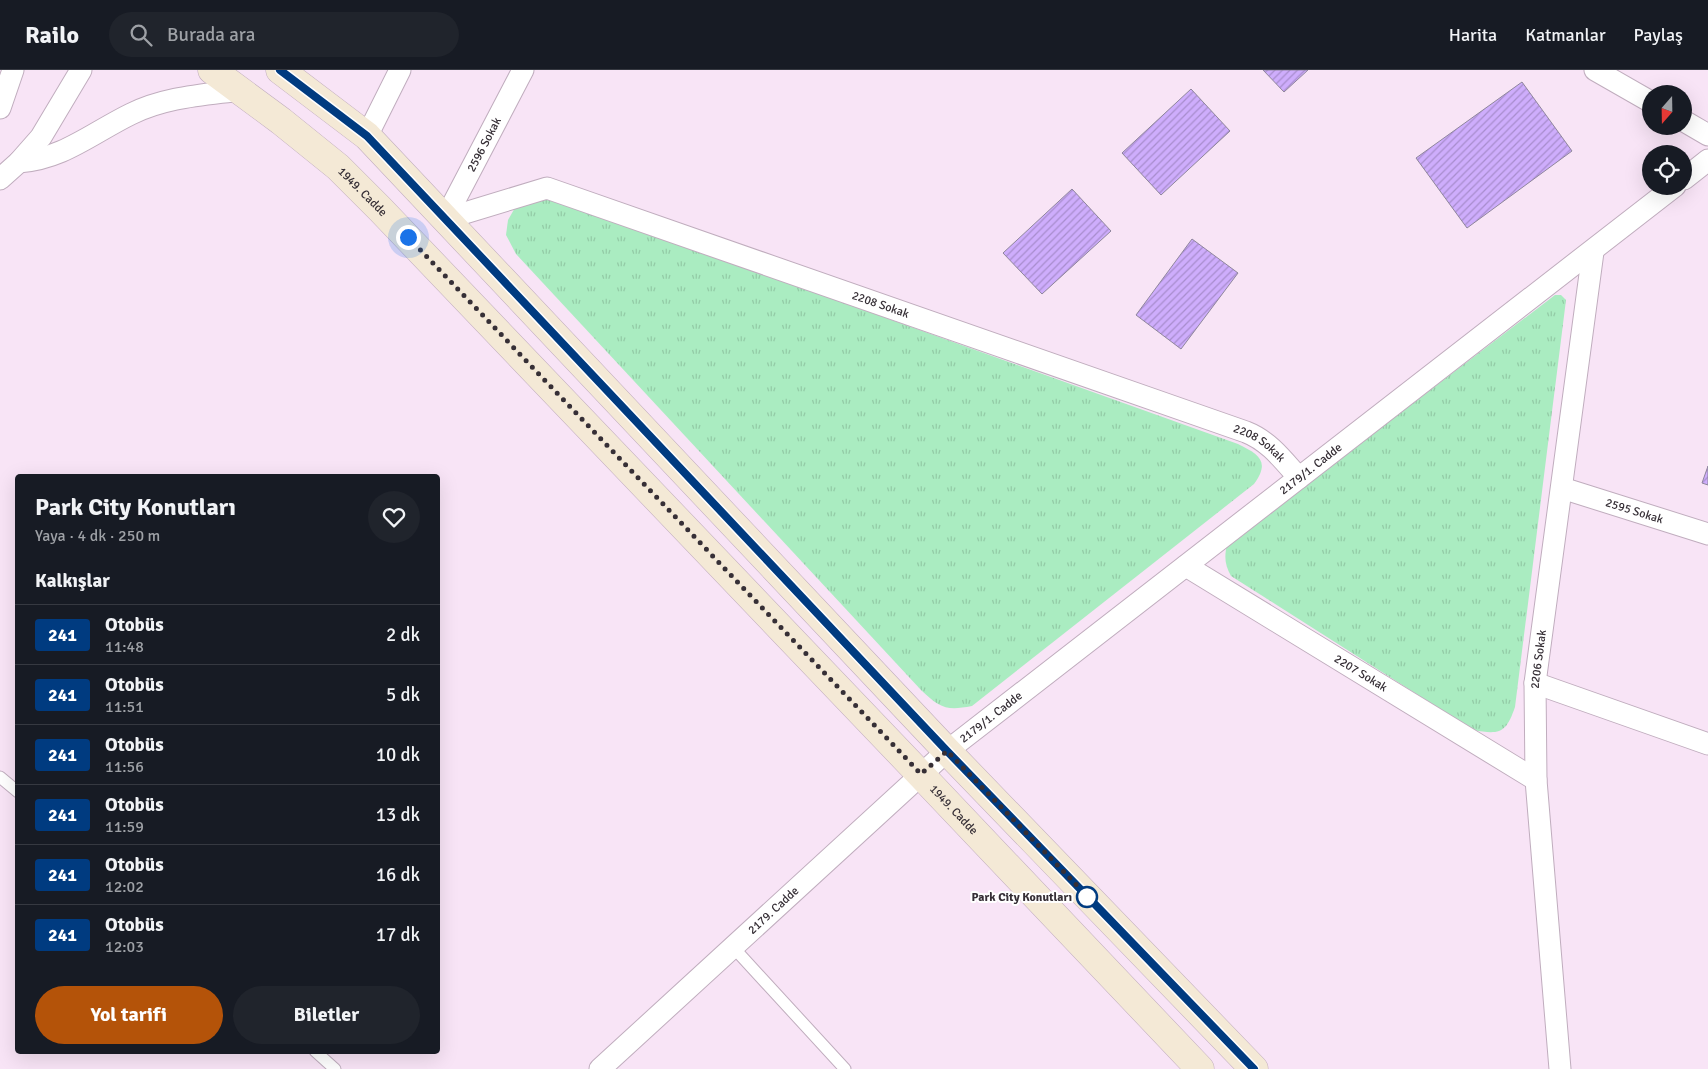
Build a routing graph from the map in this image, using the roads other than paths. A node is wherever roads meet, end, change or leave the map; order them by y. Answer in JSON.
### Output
{"nodes":[{"id":1,"x":13,"y":70,"type":"edge"},
{"id":2,"x":81,"y":70,"type":"edge"},
{"id":3,"x":212,"y":70,"type":"edge"},
{"id":4,"x":280,"y":70,"type":"edge"},
{"id":5,"x":400,"y":70,"type":"edge"},
{"id":6,"x":523,"y":70,"type":"edge"},
{"id":7,"x":1596,"y":70,"type":"edge"},
{"id":8,"x":240,"y":90,"type":"junction"},
{"id":9,"x":1642,"y":97,"type":"edge"},
{"id":10,"x":0,"y":108,"type":"edge"},
{"id":11,"x":1692,"y":126,"type":"edge"},
{"id":12,"x":1708,"y":135,"type":"edge"},
{"id":13,"x":367,"y":136,"type":"junction"},
{"id":14,"x":1708,"y":160,"type":"edge"},
{"id":15,"x":19,"y":162,"type":"junction"},
{"id":16,"x":1692,"y":173,"type":"edge"},
{"id":17,"x":0,"y":179,"type":"edge"},
{"id":18,"x":1664,"y":195,"type":"edge"},
{"id":19,"x":445,"y":219,"type":"junction"},
{"id":20,"x":1593,"y":252,"type":"junction"},
{"id":21,"x":1299,"y":478,"type":"junction"},
{"id":22,"x":1562,"y":488,"type":"junction"},
{"id":23,"x":1708,"y":534,"type":"edge"},
{"id":24,"x":1186,"y":566,"type":"junction"},
{"id":25,"x":1535,"y":683,"type":"junction"},
{"id":26,"x":1708,"y":744,"type":"edge"},
{"id":27,"x":947,"y":751,"type":"junction"},
{"id":28,"x":921,"y":774,"type":"junction"},
{"id":29,"x":0,"y":777,"type":"edge"},
{"id":30,"x":1536,"y":780,"type":"junction"},
{"id":31,"x":15,"y":790,"type":"edge"},
{"id":32,"x":734,"y":947,"type":"junction"},
{"id":33,"x":318,"y":1054,"type":"edge"},
{"id":34,"x":335,"y":1069,"type":"edge"},
{"id":35,"x":600,"y":1069,"type":"edge"},
{"id":36,"x":844,"y":1069,"type":"edge"},
{"id":37,"x":1200,"y":1069,"type":"edge"},
{"id":38,"x":1254,"y":1069,"type":"edge"},
{"id":39,"x":1560,"y":1069,"type":"edge"}],
"edges":[{"from":1,"to":10,"type":"street"},
{"from":2,"to":15,"type":"street"},
{"from":3,"to":8,"type":"street","name":"1949. Cadde"},
{"from":4,"to":13,"type":"street"},
{"from":5,"to":13,"type":"street"},
{"from":6,"to":19,"type":"street","name":"2596 Sokak"},
{"from":7,"to":9,"type":"street"},
{"from":8,"to":15,"type":"street"},
{"from":8,"to":28,"type":"street","name":"1949. Cadde"},
{"from":11,"to":12,"type":"street"},
{"from":13,"to":19,"type":"street"},
{"from":14,"to":16,"type":"street"},
{"from":15,"to":17,"type":"street"},
{"from":18,"to":20,"type":"street","name":"2179/1. Cadde"},
{"from":19,"to":21,"type":"street","name":"2208 Sokak"},
{"from":19,"to":27,"type":"street"},
{"from":20,"to":21,"type":"street","name":"2179/1. Cadde"},
{"from":20,"to":22,"type":"street","name":"2206 Sokak"},
{"from":21,"to":24,"type":"street","name":"2179/1. Cadde"},
{"from":22,"to":23,"type":"street","name":"2595 Sokak"},
{"from":22,"to":25,"type":"street","name":"2206 Sokak"},
{"from":24,"to":27,"type":"street","name":"2179/1. Cadde"},
{"from":24,"to":30,"type":"street","name":"2207 Sokak"},
{"from":25,"to":26,"type":"street"},
{"from":25,"to":30,"type":"street","name":"2206 Sokak"},
{"from":27,"to":28,"type":"street","name":"2179. Cadde"},
{"from":27,"to":38,"type":"street"},
{"from":28,"to":32,"type":"street","name":"2179. Cadde"},
{"from":28,"to":37,"type":"street","name":"1949. Cadde"},
{"from":29,"to":31,"type":"lane"},
{"from":30,"to":39,"type":"street","name":"2206 Sokak"},
{"from":32,"to":35,"type":"street","name":"2179. Cadde"},
{"from":32,"to":36,"type":"lane"},
{"from":33,"to":34,"type":"lane"}]}
